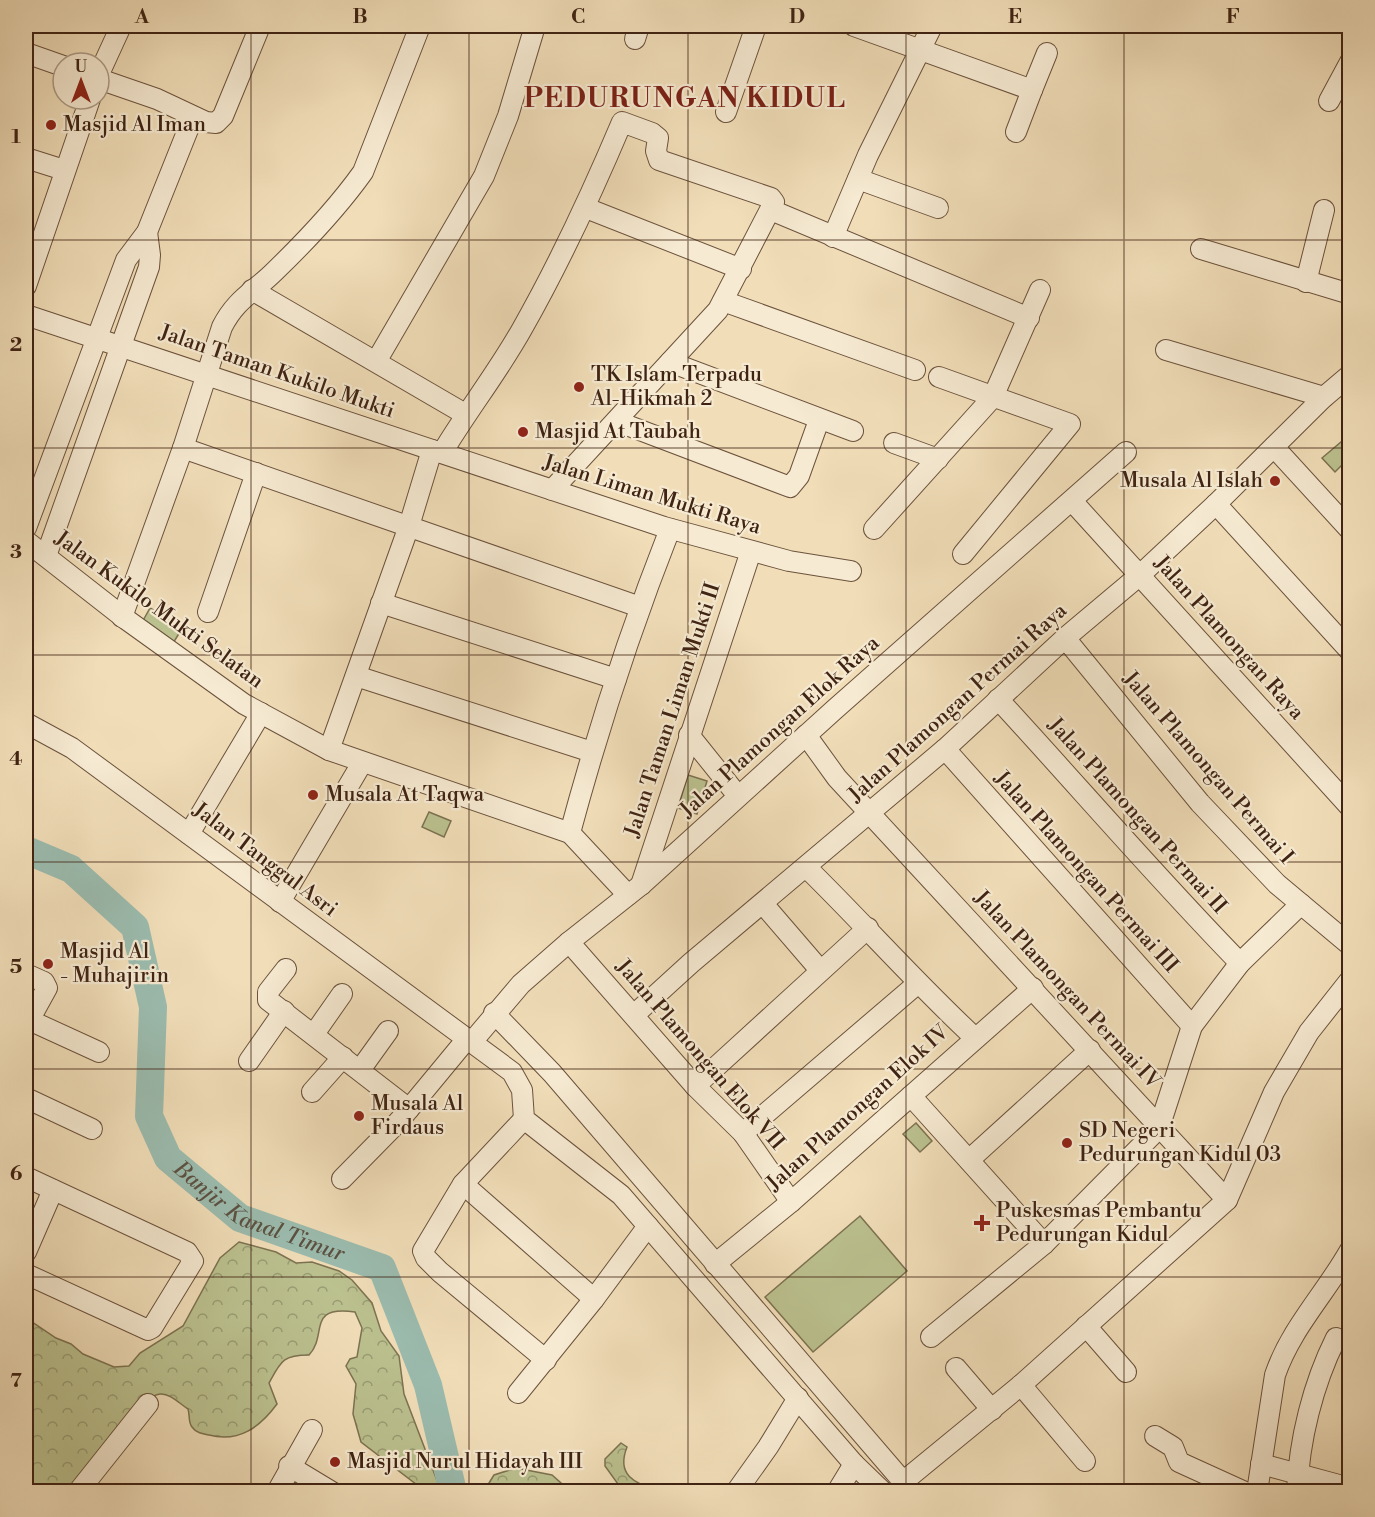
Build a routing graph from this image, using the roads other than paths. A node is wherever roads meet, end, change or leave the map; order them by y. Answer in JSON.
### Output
{"nodes":[{"id":1,"x":121,"y":26,"type":"edge"},
{"id":2,"x":260,"y":26,"type":"edge"},
{"id":3,"x":420,"y":26,"type":"edge"},
{"id":4,"x":535,"y":26,"type":"edge"},
{"id":5,"x":756,"y":26,"type":"edge"},
{"id":6,"x":854,"y":26,"type":"edge"},
{"id":7,"x":932,"y":26,"type":"edge"},
{"id":8,"x":920,"y":48,"type":"junction"},
{"id":9,"x":110,"y":51,"type":"edge"},
{"id":10,"x":26,"y":53,"type":"edge"},
{"id":11,"x":1047,"y":53,"type":"dead end"},
{"id":12,"x":51,"y":62,"type":"edge"},
{"id":13,"x":1350,"y":62,"type":"edge"},
{"id":14,"x":111,"y":83,"type":"edge"},
{"id":15,"x":1032,"y":90,"type":"junction"},
{"id":16,"x":1329,"y":101,"type":"dead end"},
{"id":17,"x":86,"y":111,"type":"edge"},
{"id":18,"x":726,"y":112,"type":"dead end"},
{"id":19,"x":193,"y":117,"type":"junction"},
{"id":20,"x":1016,"y":132,"type":"dead end"},
{"id":21,"x":26,"y":158,"type":"edge"},
{"id":22,"x":64,"y":170,"type":"junction"},
{"id":23,"x":858,"y":179,"type":"junction"},
{"id":24,"x":586,"y":208,"type":"junction"},
{"id":25,"x":938,"y":208,"type":"dead end"},
{"id":26,"x":771,"y":210,"type":"junction"},
{"id":27,"x":1324,"y":210,"type":"dead end"},
{"id":28,"x":147,"y":232,"type":"junction"},
{"id":29,"x":833,"y":237,"type":"junction"},
{"id":30,"x":33,"y":240,"type":"edge"},
{"id":31,"x":1201,"y":249,"type":"dead end"},
{"id":32,"x":741,"y":269,"type":"junction"},
{"id":33,"x":1306,"y":282,"type":"junction"},
{"id":34,"x":26,"y":286,"type":"edge"},
{"id":35,"x":252,"y":290,"type":"junction"},
{"id":36,"x":1040,"y":290,"type":"dead end"},
{"id":37,"x":1350,"y":294,"type":"edge"},
{"id":38,"x":723,"y":301,"type":"junction"},
{"id":39,"x":26,"y":315,"type":"edge"},
{"id":40,"x":1029,"y":318,"type":"junction"},
{"id":41,"x":98,"y":338,"type":"junction"},
{"id":42,"x":121,"y":345,"type":"junction"},
{"id":43,"x":1166,"y":350,"type":"dead end"},
{"id":44,"x":377,"y":360,"type":"junction"},
{"id":45,"x":670,"y":362,"type":"junction"},
{"id":46,"x":915,"y":370,"type":"dead end"},
{"id":47,"x":207,"y":374,"type":"junction"},
{"id":48,"x":939,"y":376,"type":"dead end"},
{"id":49,"x":1347,"y":383,"type":"edge"},
{"id":50,"x":993,"y":397,"type":"junction"},
{"id":51,"x":1324,"y":397,"type":"junction"},
{"id":52,"x":465,"y":414,"type":"junction"},
{"id":53,"x":819,"y":420,"type":"junction"},
{"id":54,"x":616,"y":421,"type":"junction"},
{"id":55,"x":853,"y":431,"type":"dead end"},
{"id":56,"x":894,"y":443,"type":"dead end"},
{"id":57,"x":1274,"y":447,"type":"junction"},
{"id":58,"x":183,"y":448,"type":"junction"},
{"id":59,"x":437,"y":451,"type":"junction"},
{"id":60,"x":1126,"y":452,"type":"dead end"},
{"id":61,"x":938,"y":459,"type":"junction"},
{"id":62,"x":256,"y":473,"type":"junction"},
{"id":63,"x":35,"y":478,"type":"edge"},
{"id":64,"x":70,"y":490,"type":"junction"},
{"id":65,"x":552,"y":490,"type":"junction"},
{"id":66,"x":1072,"y":501,"type":"junction"},
{"id":67,"x":1216,"y":504,"type":"junction"},
{"id":68,"x":409,"y":525,"type":"junction"},
{"id":69,"x":26,"y":528,"type":"edge"},
{"id":70,"x":670,"y":529,"type":"junction"},
{"id":71,"x":874,"y":529,"type":"dead end"},
{"id":72,"x":1350,"y":530,"type":"edge"},
{"id":73,"x":26,"y":541,"type":"edge"},
{"id":74,"x":751,"y":551,"type":"junction"},
{"id":75,"x":963,"y":554,"type":"dead end"},
{"id":76,"x":46,"y":556,"type":"junction"},
{"id":77,"x":851,"y":571,"type":"dead end"},
{"id":78,"x":1140,"y":575,"type":"junction"},
{"id":79,"x":381,"y":603,"type":"junction"},
{"id":80,"x":640,"y":607,"type":"junction"},
{"id":81,"x":208,"y":612,"type":"dead end"},
{"id":82,"x":122,"y":617,"type":"junction"},
{"id":83,"x":1065,"y":638,"type":"junction"},
{"id":84,"x":1350,"y":651,"type":"edge"},
{"id":85,"x":356,"y":676,"type":"junction"},
{"id":86,"x":616,"y":679,"type":"junction"},
{"id":87,"x":998,"y":699,"type":"junction"},
{"id":88,"x":261,"y":713,"type":"junction"},
{"id":89,"x":26,"y":723,"type":"edge"},
{"id":90,"x":689,"y":735,"type":"junction"},
{"id":91,"x":806,"y":735,"type":"junction"},
{"id":92,"x":945,"y":749,"type":"junction"},
{"id":93,"x":329,"y":750,"type":"junction"},
{"id":94,"x":592,"y":752,"type":"junction"},
{"id":95,"x":362,"y":763,"type":"junction"},
{"id":96,"x":738,"y":796,"type":"junction"},
{"id":97,"x":1350,"y":807,"type":"edge"},
{"id":98,"x":871,"y":814,"type":"junction"},
{"id":99,"x":570,"y":833,"type":"junction"},
{"id":100,"x":189,"y":834,"type":"junction"},
{"id":101,"x":807,"y":868,"type":"junction"},
{"id":102,"x":635,"y":890,"type":"junction"},
{"id":103,"x":280,"y":902,"type":"junction"},
{"id":104,"x":1300,"y":903,"type":"junction"},
{"id":105,"x":764,"y":905,"type":"junction"},
{"id":106,"x":868,"y":928,"type":"junction"},
{"id":107,"x":569,"y":942,"type":"junction"},
{"id":108,"x":1350,"y":945,"type":"edge"},
{"id":109,"x":1240,"y":963,"type":"junction"},
{"id":110,"x":286,"y":969,"type":"dead end"},
{"id":111,"x":820,"y":970,"type":"junction"},
{"id":112,"x":26,"y":974,"type":"edge"},
{"id":113,"x":1350,"y":980,"type":"edge"},
{"id":114,"x":917,"y":984,"type":"junction"},
{"id":115,"x":1033,"y":988,"type":"junction"},
{"id":116,"x":342,"y":994,"type":"dead end"},
{"id":117,"x":284,"y":1011,"type":"junction"},
{"id":118,"x":494,"y":1013,"type":"junction"},
{"id":119,"x":634,"y":1015,"type":"junction"},
{"id":120,"x":27,"y":1023,"type":"edge"},
{"id":121,"x":1192,"y":1026,"type":"junction"},
{"id":122,"x":388,"y":1031,"type":"dead end"},
{"id":123,"x":314,"y":1034,"type":"junction"},
{"id":124,"x":974,"y":1037,"type":"junction"},
{"id":125,"x":468,"y":1041,"type":"junction"},
{"id":126,"x":1090,"y":1050,"type":"junction"},
{"id":127,"x":99,"y":1052,"type":"dead end"},
{"id":128,"x":343,"y":1057,"type":"junction"},
{"id":129,"x":249,"y":1060,"type":"dead end"},
{"id":130,"x":360,"y":1070,"type":"junction"},
{"id":131,"x":695,"y":1086,"type":"junction"},
{"id":132,"x":312,"y":1092,"type":"dead end"},
{"id":133,"x":911,"y":1096,"type":"junction"},
{"id":134,"x":26,"y":1098,"type":"edge"},
{"id":135,"x":409,"y":1109,"type":"junction"},
{"id":136,"x":524,"y":1119,"type":"junction"},
{"id":137,"x":1160,"y":1128,"type":"junction"},
{"id":138,"x":93,"y":1129,"type":"dead end"},
{"id":139,"x":743,"y":1133,"type":"junction"},
{"id":140,"x":969,"y":1160,"type":"junction"},
{"id":141,"x":26,"y":1177,"type":"edge"},
{"id":142,"x":641,"y":1177,"type":"junction"},
{"id":143,"x":342,"y":1179,"type":"dead end"},
{"id":144,"x":463,"y":1184,"type":"junction"},
{"id":145,"x":53,"y":1190,"type":"junction"},
{"id":146,"x":621,"y":1195,"type":"junction"},
{"id":147,"x":1227,"y":1200,"type":"junction"},
{"id":148,"x":791,"y":1202,"type":"junction"},
{"id":149,"x":648,"y":1226,"type":"junction"},
{"id":150,"x":1044,"y":1244,"type":"junction"},
{"id":151,"x":1350,"y":1250,"type":"edge"},
{"id":152,"x":26,"y":1252,"type":"edge"},
{"id":153,"x":715,"y":1264,"type":"junction"},
{"id":154,"x":26,"y":1274,"type":"edge"},
{"id":155,"x":594,"y":1299,"type":"junction"},
{"id":156,"x":1086,"y":1326,"type":"junction"},
{"id":157,"x":932,"y":1337,"type":"dead end"},
{"id":158,"x":1336,"y":1338,"type":"dead end"},
{"id":159,"x":546,"y":1360,"type":"junction"},
{"id":160,"x":956,"y":1368,"type":"dead end"},
{"id":161,"x":1126,"y":1372,"type":"dead end"},
{"id":162,"x":1021,"y":1385,"type":"junction"},
{"id":163,"x":518,"y":1393,"type":"dead end"},
{"id":164,"x":798,"y":1398,"type":"junction"},
{"id":165,"x":148,"y":1404,"type":"dead end"},
{"id":166,"x":992,"y":1410,"type":"junction"},
{"id":167,"x":857,"y":1425,"type":"junction"},
{"id":168,"x":312,"y":1430,"type":"dead end"},
{"id":169,"x":1155,"y":1436,"type":"dead end"},
{"id":170,"x":838,"y":1443,"type":"junction"},
{"id":171,"x":1085,"y":1461,"type":"dead end"},
{"id":172,"x":854,"y":1464,"type":"junction"},
{"id":173,"x":1261,"y":1464,"type":"junction"},
{"id":174,"x":290,"y":1466,"type":"junction"},
{"id":175,"x":1297,"y":1482,"type":"edge"},
{"id":176,"x":908,"y":1486,"type":"edge"},
{"id":177,"x":1350,"y":1488,"type":"edge"},
{"id":178,"x":80,"y":1491,"type":"edge"},
{"id":179,"x":277,"y":1491,"type":"edge"},
{"id":180,"x":332,"y":1491,"type":"edge"},
{"id":181,"x":736,"y":1491,"type":"edge"},
{"id":182,"x":837,"y":1491,"type":"edge"},
{"id":183,"x":883,"y":1491,"type":"edge"},
{"id":184,"x":1245,"y":1491,"type":"edge"},
{"id":185,"x":1257,"y":1491,"type":"edge"}],
"edges":[{"from":1,"to":9,"type":"street"},
{"from":2,"to":19,"type":"street"},
{"from":3,"to":35,"type":"street"},
{"from":4,"to":44,"type":"street"},
{"from":5,"to":18,"type":"street"},
{"from":6,"to":8,"type":"street"},
{"from":7,"to":8,"type":"street"},
{"from":8,"to":15,"type":"street"},
{"from":8,"to":23,"type":"street"},
{"from":10,"to":12,"type":"street"},
{"from":11,"to":15,"type":"street"},
{"from":13,"to":16,"type":"street"},
{"from":14,"to":19,"type":"street"},
{"from":15,"to":20,"type":"street"},
{"from":17,"to":22,"type":"street"},
{"from":19,"to":28,"type":"street"},
{"from":21,"to":22,"type":"street"},
{"from":22,"to":30,"type":"street"},
{"from":23,"to":25,"type":"street"},
{"from":23,"to":29,"type":"street"},
{"from":24,"to":26,"type":"street"},
{"from":24,"to":32,"type":"street"},
{"from":24,"to":52,"type":"street"},
{"from":26,"to":29,"type":"street"},
{"from":26,"to":32,"type":"street"},
{"from":27,"to":33,"type":"street"},
{"from":28,"to":41,"type":"street"},
{"from":28,"to":42,"type":"street"},
{"from":29,"to":40,"type":"street"},
{"from":30,"to":34,"type":"street"},
{"from":31,"to":33,"type":"street"},
{"from":32,"to":38,"type":"street"},
{"from":33,"to":37,"type":"street"},
{"from":35,"to":44,"type":"street"},
{"from":35,"to":47,"type":"street"},
{"from":36,"to":40,"type":"street"},
{"from":38,"to":45,"type":"street"},
{"from":38,"to":46,"type":"street"},
{"from":39,"to":41,"type":"street","name":"Jalan Taman Kukilo Mukti"},
{"from":40,"to":50,"type":"street"},
{"from":41,"to":42,"type":"street","name":"Jalan Taman Kukilo Mukti"},
{"from":41,"to":63,"type":"street"},
{"from":42,"to":47,"type":"street","name":"Jalan Taman Kukilo Mukti"},
{"from":42,"to":64,"type":"street"},
{"from":43,"to":51,"type":"street"},
{"from":44,"to":52,"type":"street"},
{"from":45,"to":53,"type":"street"},
{"from":45,"to":54,"type":"street"},
{"from":47,"to":58,"type":"street"},
{"from":47,"to":59,"type":"street","name":"Jalan Taman Kukilo Mukti"},
{"from":48,"to":50,"type":"street"},
{"from":49,"to":51,"type":"street","name":"Jalan Plamongan Permai Raya"},
{"from":50,"to":61,"type":"street"},
{"from":50,"to":75,"type":"street"},
{"from":51,"to":57,"type":"street","name":"Jalan Plamongan Permai Raya"},
{"from":52,"to":59,"type":"street"},
{"from":53,"to":54,"type":"street"},
{"from":53,"to":55,"type":"street"},
{"from":54,"to":65,"type":"street"},
{"from":56,"to":61,"type":"street"},
{"from":57,"to":67,"type":"street","name":"Jalan Plamongan Permai Raya"},
{"from":57,"to":72,"type":"street"},
{"from":58,"to":62,"type":"street"},
{"from":58,"to":82,"type":"street"},
{"from":59,"to":65,"type":"street","name":"Jalan Liman Mukti Raya"},
{"from":59,"to":68,"type":"street"},
{"from":60,"to":66,"type":"street","name":"Jalan Plamongan Elok Raya"},
{"from":61,"to":71,"type":"street"},
{"from":62,"to":68,"type":"street"},
{"from":62,"to":81,"type":"street"},
{"from":63,"to":64,"type":"street"},
{"from":63,"to":69,"type":"street"},
{"from":64,"to":76,"type":"street"},
{"from":65,"to":70,"type":"street","name":"Jalan Liman Mukti Raya"},
{"from":66,"to":78,"type":"street","name":"Jalan Plamongan Raya"},
{"from":66,"to":91,"type":"street","name":"Jalan Plamongan Elok Raya"},
{"from":67,"to":78,"type":"street","name":"Jalan Plamongan Permai Raya"},
{"from":67,"to":84,"type":"street"},
{"from":68,"to":79,"type":"street"},
{"from":68,"to":80,"type":"street"},
{"from":70,"to":74,"type":"street","name":"Jalan Liman Mukti Raya"},
{"from":70,"to":80,"type":"street"},
{"from":73,"to":76,"type":"street","name":"Jalan Kukilo Mukti Selatan"},
{"from":74,"to":77,"type":"street","name":"Jalan Liman Mukti Raya"},
{"from":74,"to":90,"type":"street","name":"Jalan Taman Liman Mukti II"},
{"from":76,"to":82,"type":"street","name":"Jalan Kukilo Mukti Selatan"},
{"from":78,"to":83,"type":"street","name":"Jalan Plamongan Permai Raya"},
{"from":78,"to":97,"type":"street","name":"Jalan Plamongan Raya"},
{"from":79,"to":85,"type":"street"},
{"from":79,"to":86,"type":"street"},
{"from":80,"to":86,"type":"street"},
{"from":82,"to":88,"type":"street","name":"Jalan Kukilo Mukti Selatan"},
{"from":83,"to":87,"type":"street","name":"Jalan Plamongan Permai Raya"},
{"from":83,"to":104,"type":"street","name":"Jalan Plamongan Permai I"},
{"from":85,"to":93,"type":"street"},
{"from":85,"to":94,"type":"street"},
{"from":86,"to":94,"type":"street"},
{"from":87,"to":92,"type":"street","name":"Jalan Plamongan Permai Raya"},
{"from":87,"to":109,"type":"street","name":"Jalan Plamongan Permai II"},
{"from":88,"to":93,"type":"street","name":"Jalan Kukilo Mukti Selatan"},
{"from":88,"to":100,"type":"street"},
{"from":89,"to":100,"type":"street","name":"Jalan Tanggul Asri"},
{"from":90,"to":96,"type":"street"},
{"from":90,"to":102,"type":"street","name":"Jalan Taman Liman Mukti II"},
{"from":91,"to":96,"type":"street","name":"Jalan Plamongan Elok Raya"},
{"from":91,"to":98,"type":"street","name":"Jalan Plamongan Permai IV"},
{"from":92,"to":98,"type":"street","name":"Jalan Plamongan Permai Raya"},
{"from":92,"to":121,"type":"street","name":"Jalan Plamongan Permai III"},
{"from":93,"to":95,"type":"street","name":"Jalan Kukilo Mukti Selatan"},
{"from":94,"to":99,"type":"street"},
{"from":95,"to":99,"type":"street","name":"Jalan Kukilo Mukti Selatan"},
{"from":95,"to":103,"type":"street"},
{"from":96,"to":102,"type":"street","name":"Jalan Plamongan Elok Raya"},
{"from":98,"to":101,"type":"street","name":"Jalan Plamongan Permai Raya"},
{"from":98,"to":115,"type":"street","name":"Jalan Plamongan Permai IV"},
{"from":99,"to":102,"type":"street"},
{"from":100,"to":103,"type":"street","name":"Jalan Tanggul Asri"},
{"from":101,"to":105,"type":"street","name":"Jalan Plamongan Permai Raya"},
{"from":101,"to":106,"type":"street"},
{"from":102,"to":107,"type":"street","name":"Jalan Plamongan Elok Raya"},
{"from":103,"to":125,"type":"street","name":"Jalan Tanggul Asri"},
{"from":104,"to":108,"type":"street","name":"Jalan Plamongan Permai I"},
{"from":104,"to":109,"type":"street"},
{"from":105,"to":111,"type":"street"},
{"from":105,"to":119,"type":"street","name":"Jalan Plamongan Permai Raya"},
{"from":106,"to":111,"type":"street"},
{"from":106,"to":114,"type":"street"},
{"from":107,"to":118,"type":"street","name":"Jalan Plamongan Elok Raya"},
{"from":107,"to":119,"type":"street","name":"Jalan Plamongan Elok VII"},
{"from":109,"to":121,"type":"street"},
{"from":110,"to":117,"type":"street"},
{"from":111,"to":131,"type":"street"},
{"from":112,"to":120,"type":"street"},
{"from":113,"to":147,"type":"street"},
{"from":114,"to":124,"type":"street"},
{"from":114,"to":139,"type":"street"},
{"from":115,"to":124,"type":"street","name":"Jalan Plamongan Elok IV"},
{"from":115,"to":126,"type":"street","name":"Jalan Plamongan Permai IV"},
{"from":116,"to":123,"type":"street"},
{"from":117,"to":123,"type":"street"},
{"from":117,"to":129,"type":"street"},
{"from":118,"to":125,"type":"street","name":"Jalan Plamongan Elok Raya"},
{"from":118,"to":142,"type":"street"},
{"from":119,"to":131,"type":"street","name":"Jalan Plamongan Elok VII"},
{"from":120,"to":127,"type":"street"},
{"from":121,"to":137,"type":"street"},
{"from":122,"to":130,"type":"street"},
{"from":123,"to":128,"type":"street"},
{"from":124,"to":133,"type":"street","name":"Jalan Plamongan Elok IV"},
{"from":125,"to":135,"type":"street","name":"Jalan Plamongan Elok Raya"},
{"from":125,"to":136,"type":"street","name":"Jalan Tanggul Asri"},
{"from":126,"to":137,"type":"street","name":"Jalan Plamongan Permai IV"},
{"from":126,"to":140,"type":"street"},
{"from":128,"to":130,"type":"street"},
{"from":128,"to":132,"type":"street"},
{"from":130,"to":135,"type":"street"},
{"from":131,"to":139,"type":"street","name":"Jalan Plamongan Elok VII"},
{"from":133,"to":140,"type":"street"},
{"from":133,"to":148,"type":"street","name":"Jalan Plamongan Elok IV"},
{"from":134,"to":138,"type":"street"},
{"from":135,"to":143,"type":"street","name":"Jalan Plamongan Elok Raya"},
{"from":136,"to":144,"type":"street"},
{"from":136,"to":146,"type":"street"},
{"from":137,"to":147,"type":"street","name":"Jalan Plamongan Permai IV"},
{"from":137,"to":150,"type":"street"},
{"from":139,"to":148,"type":"street","name":"Jalan Plamongan Elok VII"},
{"from":140,"to":150,"type":"street"},
{"from":141,"to":145,"type":"street"},
{"from":142,"to":146,"type":"street"},
{"from":142,"to":153,"type":"street"},
{"from":144,"to":155,"type":"street"},
{"from":144,"to":159,"type":"street"},
{"from":145,"to":152,"type":"street"},
{"from":145,"to":154,"type":"street"},
{"from":146,"to":149,"type":"street"},
{"from":147,"to":156,"type":"street"},
{"from":148,"to":153,"type":"street","name":"Jalan Plamongan Elok IV"},
{"from":149,"to":155,"type":"street"},
{"from":149,"to":164,"type":"street"},
{"from":150,"to":157,"type":"street"},
{"from":151,"to":173,"type":"street"},
{"from":153,"to":167,"type":"street"},
{"from":155,"to":159,"type":"street"},
{"from":156,"to":161,"type":"street"},
{"from":156,"to":162,"type":"street"},
{"from":158,"to":175,"type":"street"},
{"from":159,"to":163,"type":"street"},
{"from":160,"to":166,"type":"street"},
{"from":162,"to":166,"type":"street"},
{"from":162,"to":171,"type":"street"},
{"from":164,"to":170,"type":"street"},
{"from":164,"to":181,"type":"street"},
{"from":165,"to":178,"type":"street"},
{"from":166,"to":176,"type":"street"},
{"from":167,"to":170,"type":"street"},
{"from":167,"to":176,"type":"street"},
{"from":168,"to":174,"type":"street"},
{"from":169,"to":184,"type":"street"},
{"from":170,"to":172,"type":"street"},
{"from":172,"to":182,"type":"street"},
{"from":172,"to":183,"type":"street"},
{"from":173,"to":175,"type":"street"},
{"from":173,"to":185,"type":"street"},
{"from":174,"to":179,"type":"street"},
{"from":174,"to":180,"type":"street"},
{"from":175,"to":177,"type":"street"}]}
